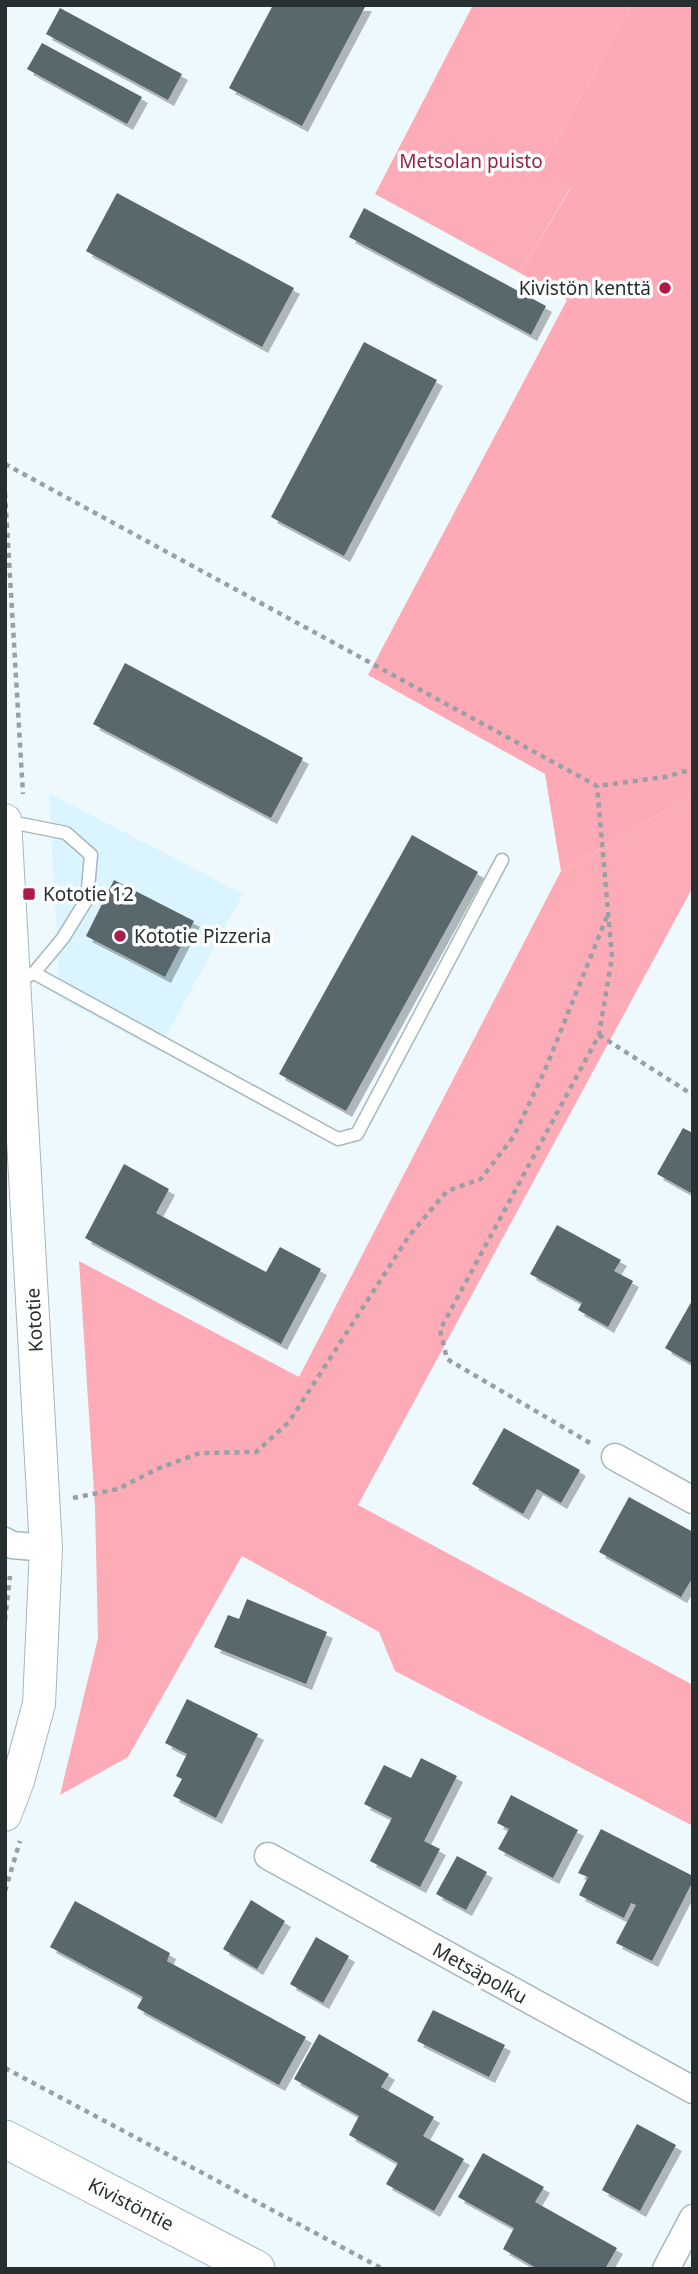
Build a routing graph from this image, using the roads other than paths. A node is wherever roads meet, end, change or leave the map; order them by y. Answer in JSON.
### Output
{"nodes":[{"id":1,"x":5,"y":820,"type":"edge"},
{"id":2,"x":502,"y":860,"type":"dead end"},
{"id":3,"x":25,"y":978,"type":"junction"},
{"id":4,"x":615,"y":1457,"type":"road end"},
{"id":5,"x":693,"y":1500,"type":"edge"},
{"id":6,"x":5,"y":1541,"type":"edge"},
{"id":7,"x":46,"y":1548,"type":"junction"},
{"id":8,"x":5,"y":1815,"type":"edge"},
{"id":9,"x":268,"y":1856,"type":"dead end"},
{"id":10,"x":693,"y":2090,"type":"edge"},
{"id":11,"x":5,"y":2139,"type":"edge"},
{"id":12,"x":693,"y":2218,"type":"edge"},
{"id":13,"x":256,"y":2269,"type":"edge"},
{"id":14,"x":666,"y":2269,"type":"edge"}],
"edges":[{"from":1,"to":3,"type":"street","name":"Kototie"},
{"from":1,"to":3,"type":"lane"},
{"from":2,"to":3,"type":"lane"},
{"from":3,"to":7,"type":"street","name":"Kototie"},
{"from":4,"to":5,"type":"street"},
{"from":6,"to":7,"type":"street"},
{"from":7,"to":8,"type":"street","name":"Kototie"},
{"from":9,"to":10,"type":"street","name":"Metsäpolku"},
{"from":11,"to":13,"type":"main road","name":"Kivistöntie"},
{"from":12,"to":14,"type":"street"}]}
